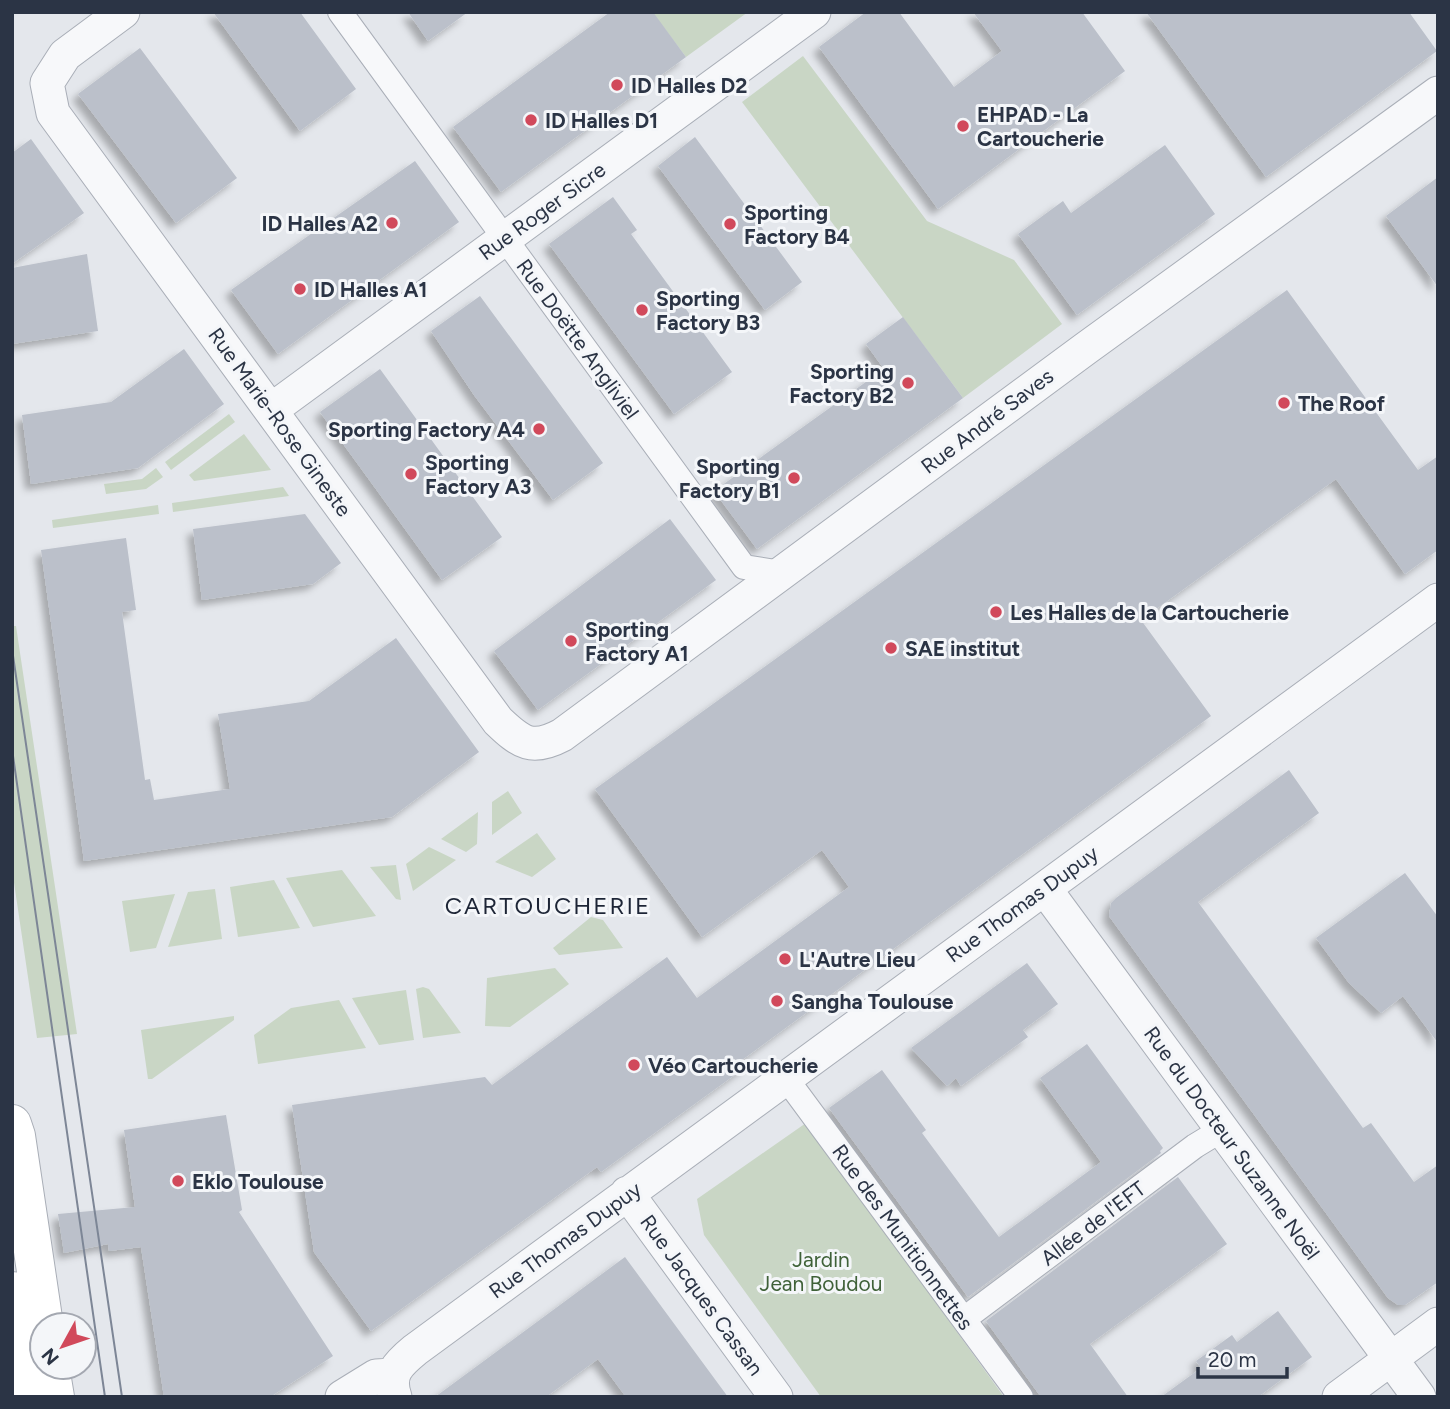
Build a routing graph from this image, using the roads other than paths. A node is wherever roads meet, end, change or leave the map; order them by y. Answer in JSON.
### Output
{"nodes":[{"id":1,"x":123,"y":12,"type":"edge"},
{"id":2,"x":340,"y":12,"type":"edge"},
{"id":3,"x":814,"y":12,"type":"edge"},
{"id":4,"x":1438,"y":93,"type":"edge"},
{"id":5,"x":504,"y":239,"type":"junction"},
{"id":6,"x":271,"y":410,"type":"junction"},
{"id":7,"x":782,"y":573,"type":"junction"},
{"id":8,"x":1438,"y":600,"type":"edge"},
{"id":9,"x":535,"y":745,"type":"joint"},
{"id":10,"x":1045,"y":889,"type":"junction"},
{"id":11,"x":785,"y":1077,"type":"junction"},
{"id":12,"x":12,"y":1124,"type":"edge"},
{"id":13,"x":1223,"y":1129,"type":"junction"},
{"id":14,"x":627,"y":1194,"type":"junction"},
{"id":15,"x":12,"y":1291,"type":"edge"},
{"id":16,"x":42,"y":1311,"type":"edge"},
{"id":17,"x":964,"y":1319,"type":"junction"},
{"id":18,"x":1438,"y":1324,"type":"edge"},
{"id":19,"x":1391,"y":1359,"type":"junction"},
{"id":20,"x":394,"y":1386,"type":"edge"},
{"id":21,"x":27,"y":1397,"type":"edge"},
{"id":22,"x":342,"y":1397,"type":"edge"},
{"id":23,"x":776,"y":1397,"type":"edge"},
{"id":24,"x":1021,"y":1397,"type":"edge"},
{"id":25,"x":1339,"y":1397,"type":"edge"},
{"id":26,"x":1419,"y":1397,"type":"edge"}],
"edges":[{"from":1,"to":6,"type":"street","name":"Rue Marie-Rose Gineste"},
{"from":2,"to":5,"type":"street","name":"Rue Doëtte Angliviel"},
{"from":3,"to":5,"type":"street","name":"Rue Roger Sicre"},
{"from":4,"to":7,"type":"street","name":"Rue André Saves"},
{"from":5,"to":6,"type":"street","name":"Rue Roger Sicre"},
{"from":5,"to":7,"type":"street","name":"Rue Doëtte Angliviel"},
{"from":6,"to":9,"type":"street","name":"Rue Marie-Rose Gineste"},
{"from":7,"to":9,"type":"street","name":"Rue André Saves"},
{"from":8,"to":10,"type":"street","name":"Rue Thomas Dupuy"},
{"from":10,"to":11,"type":"street","name":"Rue Thomas Dupuy"},
{"from":10,"to":13,"type":"street","name":"Rue du Docteur Suzanne Noël"},
{"from":11,"to":14,"type":"street","name":"Rue Thomas Dupuy"},
{"from":11,"to":17,"type":"street","name":"Rue des Munitionnettes"},
{"from":12,"to":16,"type":"main road"},
{"from":13,"to":17,"type":"street","name":"Allée de l'EFT"},
{"from":13,"to":19,"type":"street","name":"Rue du Docteur Suzanne Noël"},
{"from":14,"to":20,"type":"street","name":"Rue Thomas Dupuy"},
{"from":14,"to":23,"type":"street","name":"Rue Jacques Cassan"},
{"from":15,"to":21,"type":"main road"},
{"from":17,"to":24,"type":"street","name":"Rue des Munitionnettes"},
{"from":18,"to":19,"type":"street"},
{"from":19,"to":25,"type":"street"},
{"from":19,"to":26,"type":"street","name":"Rue du Docteur Suzanne Noël"},
{"from":20,"to":22,"type":"street"}]}
